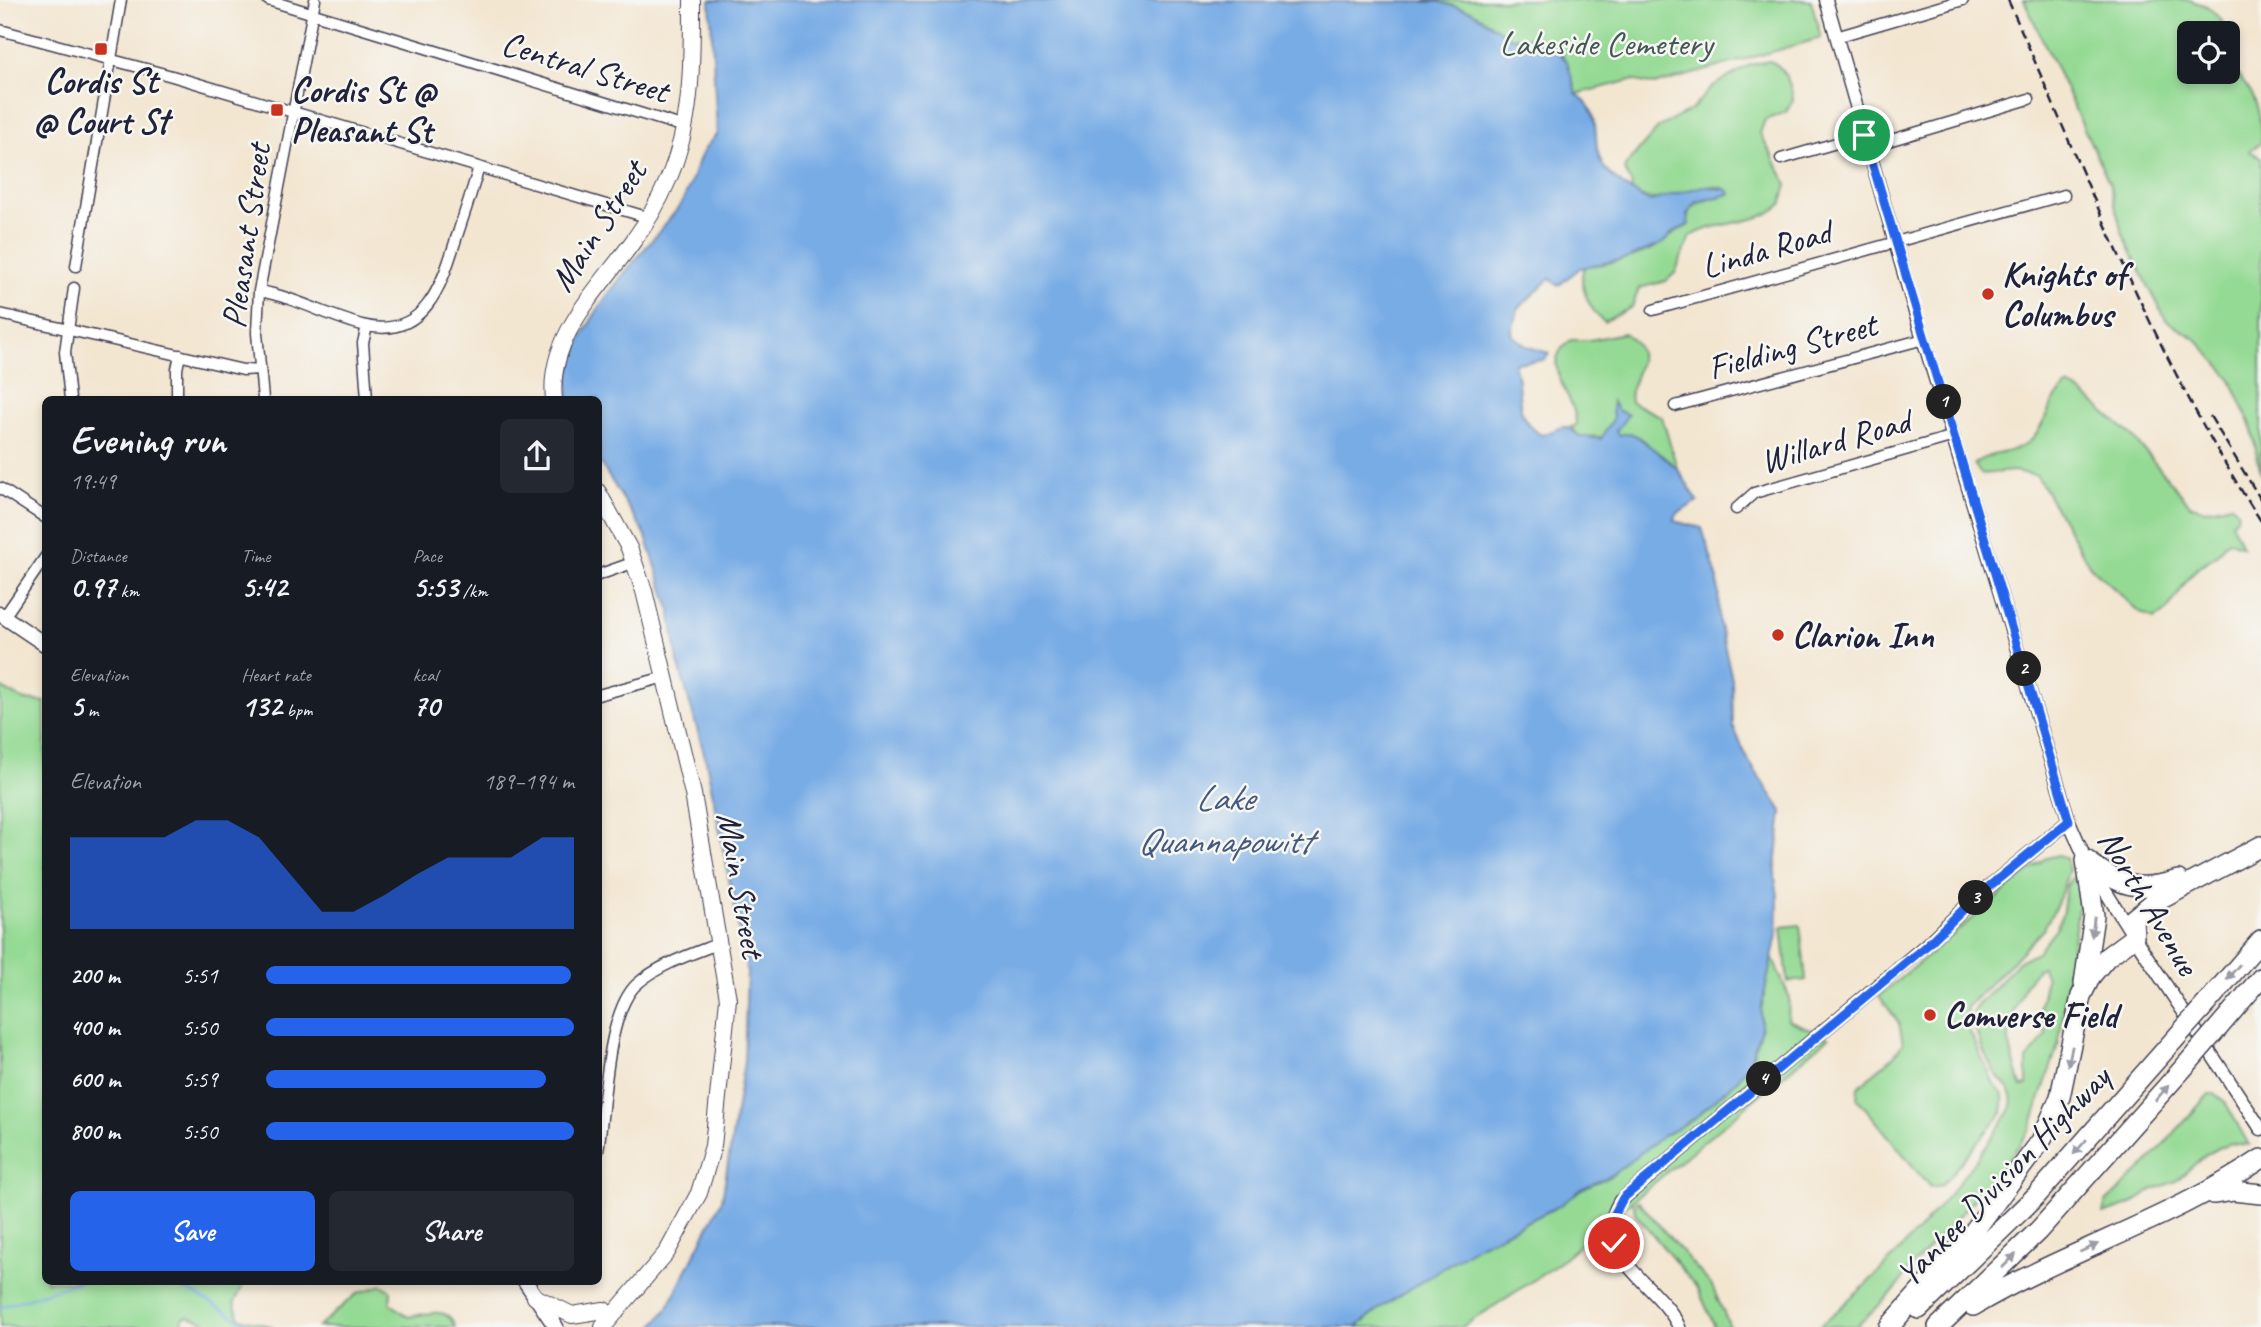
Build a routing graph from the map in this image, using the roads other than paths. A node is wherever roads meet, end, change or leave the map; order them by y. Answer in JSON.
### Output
{"nodes":[{"id":1,"x":121,"y":0,"type":"edge"},
{"id":2,"x":268,"y":0,"type":"edge"},
{"id":3,"x":315,"y":0,"type":"edge"},
{"id":4,"x":692,"y":0,"type":"edge"},
{"id":5,"x":1826,"y":0,"type":"edge"},
{"id":6,"x":1963,"y":0,"type":"edge"},
{"id":7,"x":312,"y":14,"type":"junction"},
{"id":8,"x":0,"y":30,"type":"edge"},
{"id":9,"x":1836,"y":37,"type":"junction"},
{"id":10,"x":112,"y":59,"type":"junction"},
{"id":11,"x":2029,"y":99,"type":"dead end"},
{"id":12,"x":293,"y":111,"type":"junction"},
{"id":13,"x":685,"y":127,"type":"junction"},
{"id":14,"x":1866,"y":141,"type":"junction"},
{"id":15,"x":1781,"y":159,"type":"dead end"},
{"id":16,"x":479,"y":167,"type":"junction"},
{"id":17,"x":2064,"y":195,"type":"dead end"},
{"id":18,"x":650,"y":218,"type":"junction"},
{"id":19,"x":1895,"y":242,"type":"junction"},
{"id":20,"x":76,"y":266,"type":"dead end"},
{"id":21,"x":74,"y":288,"type":"dead end"},
{"id":22,"x":260,"y":291,"type":"junction"},
{"id":23,"x":1653,"y":310,"type":"dead end"},
{"id":24,"x":0,"y":314,"type":"edge"},
{"id":25,"x":367,"y":326,"type":"junction"},
{"id":26,"x":68,"y":330,"type":"junction"},
{"id":27,"x":1924,"y":339,"type":"junction"},
{"id":28,"x":180,"y":355,"type":"junction"},
{"id":29,"x":260,"y":369,"type":"junction"},
{"id":30,"x":70,"y":396,"type":"edge"},
{"id":31,"x":177,"y":396,"type":"edge"},
{"id":32,"x":263,"y":396,"type":"edge"},
{"id":33,"x":367,"y":396,"type":"edge"},
{"id":34,"x":554,"y":396,"type":"edge"},
{"id":35,"x":1675,"y":406,"type":"dead end"},
{"id":36,"x":1954,"y":436,"type":"junction"},
{"id":37,"x":0,"y":488,"type":"edge"},
{"id":38,"x":602,"y":498,"type":"edge"},
{"id":39,"x":1736,"y":509,"type":"dead end"},
{"id":40,"x":42,"y":516,"type":"edge"},
{"id":41,"x":42,"y":561,"type":"edge"},
{"id":42,"x":635,"y":562,"type":"junction"},
{"id":43,"x":602,"y":574,"type":"edge"},
{"id":44,"x":2,"y":615,"type":"edge"},
{"id":45,"x":42,"y":642,"type":"edge"},
{"id":46,"x":665,"y":677,"type":"junction"},
{"id":47,"x":602,"y":694,"type":"edge"},
{"id":48,"x":2069,"y":821,"type":"junction"},
{"id":49,"x":2261,"y":846,"type":"edge"},
{"id":50,"x":2086,"y":860,"type":"junction"},
{"id":51,"x":2230,"y":861,"type":"junction"},
{"id":52,"x":2134,"y":937,"type":"junction"},
{"id":53,"x":2261,"y":940,"type":"edge"},
{"id":54,"x":720,"y":943,"type":"junction"},
{"id":55,"x":2261,"y":978,"type":"edge"},
{"id":56,"x":2081,"y":996,"type":"junction"},
{"id":57,"x":602,"y":1122,"type":"edge"},
{"id":58,"x":2261,"y":1129,"type":"edge"},
{"id":59,"x":2261,"y":1159,"type":"edge"},
{"id":60,"x":2261,"y":1194,"type":"edge"},
{"id":61,"x":2189,"y":1202,"type":"junction"},
{"id":62,"x":640,"y":1284,"type":"junction"},
{"id":63,"x":528,"y":1285,"type":"edge"},
{"id":64,"x":535,"y":1297,"type":"junction"},
{"id":65,"x":604,"y":1310,"type":"junction"},
{"id":66,"x":1940,"y":1326,"type":"edge"},
{"id":67,"x":556,"y":1327,"type":"edge"},
{"id":68,"x":584,"y":1327,"type":"edge"},
{"id":69,"x":603,"y":1327,"type":"edge"},
{"id":70,"x":1679,"y":1327,"type":"edge"},
{"id":71,"x":1889,"y":1327,"type":"edge"},
{"id":72,"x":1898,"y":1327,"type":"edge"}],
"edges":[{"from":1,"to":10,"type":"street"},
{"from":2,"to":7,"type":"street","name":"Central Street"},
{"from":3,"to":7,"type":"street","name":"Pleasant Street"},
{"from":4,"to":13,"type":"main road","name":"Main Street"},
{"from":5,"to":9,"type":"street","name":"North Avenue"},
{"from":6,"to":9,"type":"street"},
{"from":7,"to":12,"type":"street","name":"Pleasant Street"},
{"from":7,"to":13,"type":"street","name":"Central Street"},
{"from":8,"to":10,"type":"street"},
{"from":9,"to":14,"type":"street","name":"North Avenue"},
{"from":10,"to":12,"type":"street"},
{"from":10,"to":20,"type":"street"},
{"from":11,"to":14,"type":"street"},
{"from":12,"to":16,"type":"street"},
{"from":12,"to":22,"type":"street","name":"Pleasant Street"},
{"from":13,"to":18,"type":"main road","name":"Main Street"},
{"from":14,"to":15,"type":"street"},
{"from":14,"to":19,"type":"street","name":"North Avenue"},
{"from":16,"to":18,"type":"street"},
{"from":16,"to":25,"type":"street"},
{"from":17,"to":19,"type":"street","name":"Linda Road"},
{"from":18,"to":34,"type":"main road","name":"Main Street"},
{"from":19,"to":23,"type":"street","name":"Linda Road"},
{"from":19,"to":27,"type":"street","name":"North Avenue"},
{"from":21,"to":26,"type":"street"},
{"from":22,"to":25,"type":"street"},
{"from":22,"to":29,"type":"street","name":"Pleasant Street"},
{"from":24,"to":26,"type":"street"},
{"from":25,"to":33,"type":"street"},
{"from":26,"to":28,"type":"street"},
{"from":26,"to":30,"type":"street"},
{"from":27,"to":35,"type":"street","name":"Fielding Street"},
{"from":27,"to":36,"type":"street","name":"North Avenue"},
{"from":28,"to":29,"type":"street"},
{"from":28,"to":31,"type":"street"},
{"from":29,"to":32,"type":"street","name":"Pleasant Street"},
{"from":36,"to":39,"type":"street","name":"Willard Road"},
{"from":36,"to":48,"type":"street","name":"North Avenue"},
{"from":37,"to":40,"type":"street"},
{"from":38,"to":42,"type":"main road","name":"Main Street"},
{"from":41,"to":44,"type":"street"},
{"from":42,"to":43,"type":"street"},
{"from":42,"to":46,"type":"main road","name":"Main Street"},
{"from":44,"to":45,"type":"main road"},
{"from":46,"to":47,"type":"street"},
{"from":46,"to":54,"type":"main road","name":"Main Street"},
{"from":48,"to":50,"type":"street","name":"North Avenue"},
{"from":48,"to":70,"type":"street"},
{"from":49,"to":51,"type":"highway"},
{"from":50,"to":51,"type":"highway"},
{"from":50,"to":52,"type":"street","name":"North Avenue"},
{"from":50,"to":56,"type":"highway","one_way":true},
{"from":51,"to":52,"type":"highway"},
{"from":52,"to":56,"type":"highway"},
{"from":52,"to":58,"type":"street","name":"North Avenue"},
{"from":53,"to":72,"type":"highway","name":"Yankee Division Highway","one_way":true,"bridge":true},
{"from":54,"to":57,"type":"street"},
{"from":54,"to":62,"type":"main road","name":"Main Street"},
{"from":66,"to":55,"type":"highway","name":"Yankee Division Highway","one_way":true,"bridge":true},
{"from":56,"to":71,"type":"highway","one_way":true},
{"from":59,"to":61,"type":"highway"},
{"from":60,"to":61,"type":"highway"},
{"from":66,"to":61,"type":"highway","one_way":true},
{"from":62,"to":65,"type":"main road","name":"Main Street"},
{"from":62,"to":69,"type":"main road","name":"Main Street"},
{"from":63,"to":64,"type":"main road"},
{"from":64,"to":65,"type":"main road"},
{"from":64,"to":67,"type":"main road"},
{"from":65,"to":68,"type":"main road","name":"Main Street"}]}
